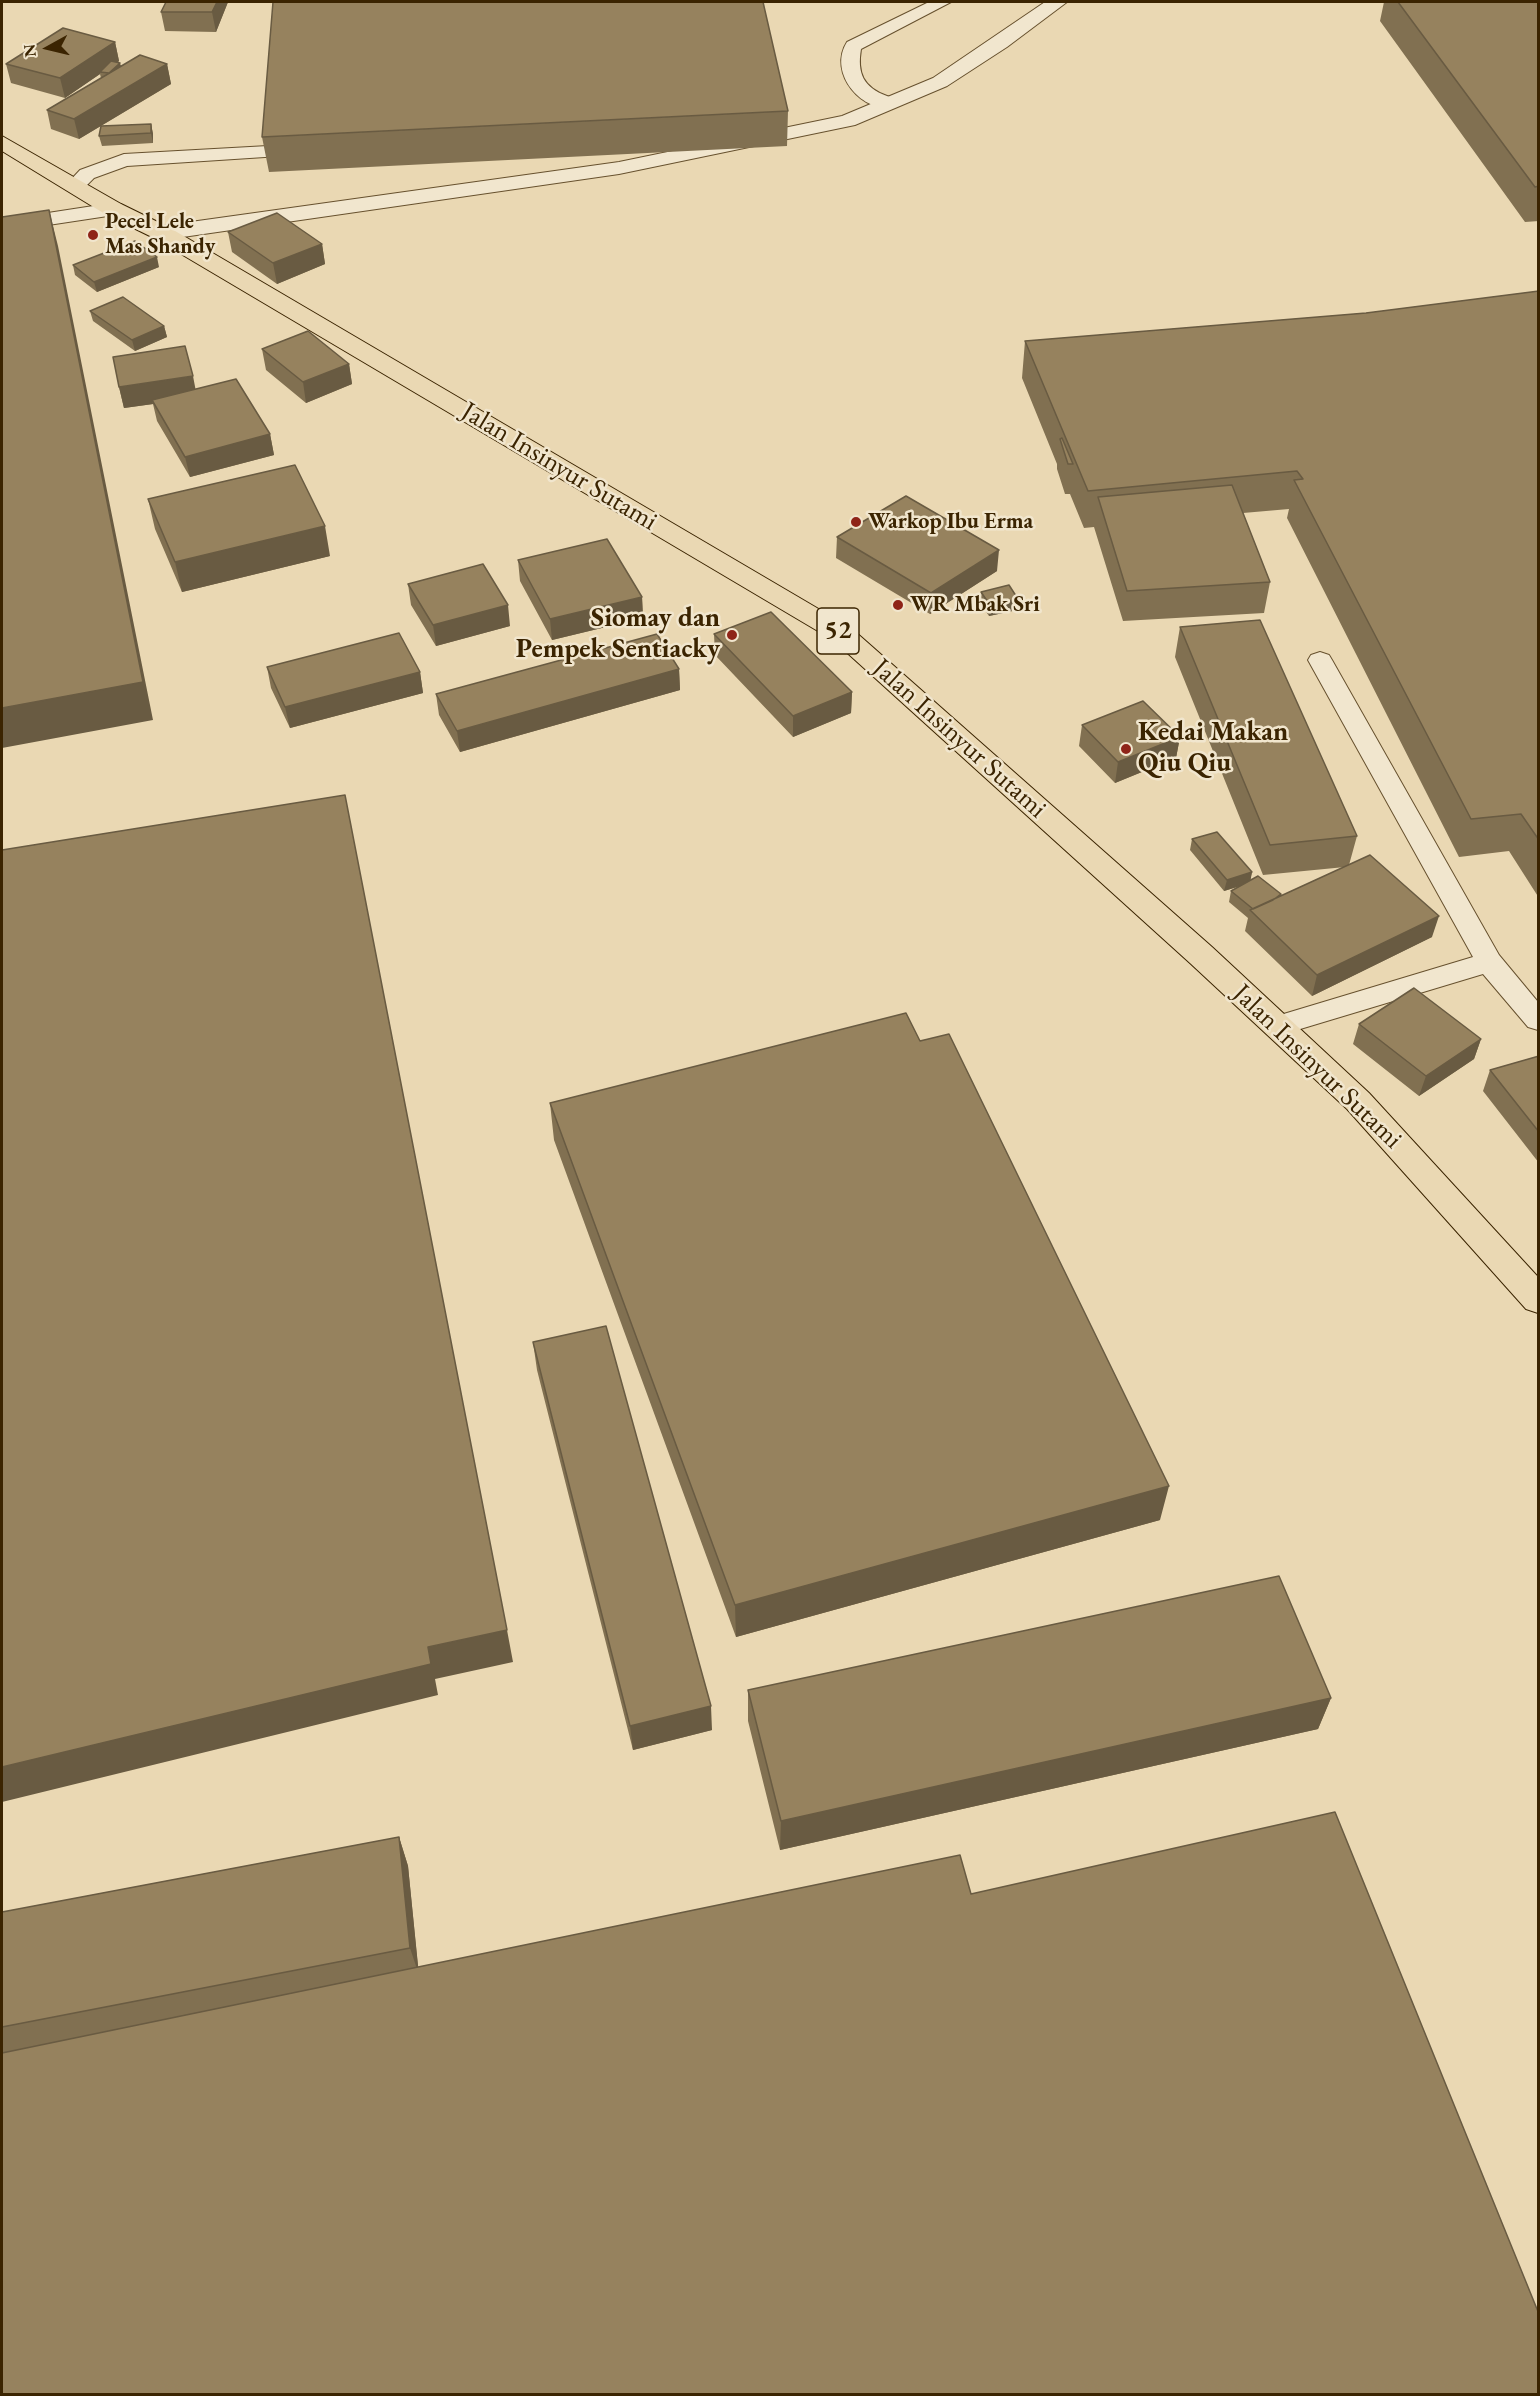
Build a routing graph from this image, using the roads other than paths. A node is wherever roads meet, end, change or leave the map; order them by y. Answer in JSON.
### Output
{"nodes":[{"id":1,"x":942,"y":2,"type":"edge"},
{"id":2,"x":1057,"y":2,"type":"edge"},
{"id":3,"x":890,"y":103,"type":"junction"},
{"id":4,"x":2,"y":142,"type":"edge"},
{"id":5,"x":326,"y":149,"type":"edge"},
{"id":6,"x":75,"y":186,"type":"junction"},
{"id":7,"x":113,"y":209,"type":"junction"},
{"id":8,"x":2,"y":226,"type":"edge"},
{"id":9,"x":162,"y":233,"type":"junction"},
{"id":10,"x":1320,"y":660,"type":"dead end"},
{"id":11,"x":1489,"y":962,"type":"junction"},
{"id":12,"x":1539,"y":1020,"type":"edge"},
{"id":13,"x":1277,"y":1026,"type":"junction"},
{"id":14,"x":1539,"y":1299,"type":"edge"}],
"edges":[{"from":1,"to":3,"type":"lane"},
{"from":2,"to":3,"type":"street"},
{"from":3,"to":9,"type":"street"},
{"from":4,"to":6,"type":"highway","name":"Jalan Insinyur Sutami","number":"52"},
{"from":5,"to":6,"type":"lane"},
{"from":6,"to":7,"type":"highway","name":"Jalan Insinyur Sutami","number":"52"},
{"from":7,"to":8,"type":"street"},
{"from":7,"to":9,"type":"highway","name":"Jalan Insinyur Sutami","number":"52"},
{"from":9,"to":13,"type":"highway","name":"Jalan Insinyur Sutami","number":"52"},
{"from":10,"to":11,"type":"lane"},
{"from":11,"to":12,"type":"lane"},
{"from":11,"to":13,"type":"lane"},
{"from":13,"to":14,"type":"highway","name":"Jalan Insinyur Sutami","number":"52"}]}
